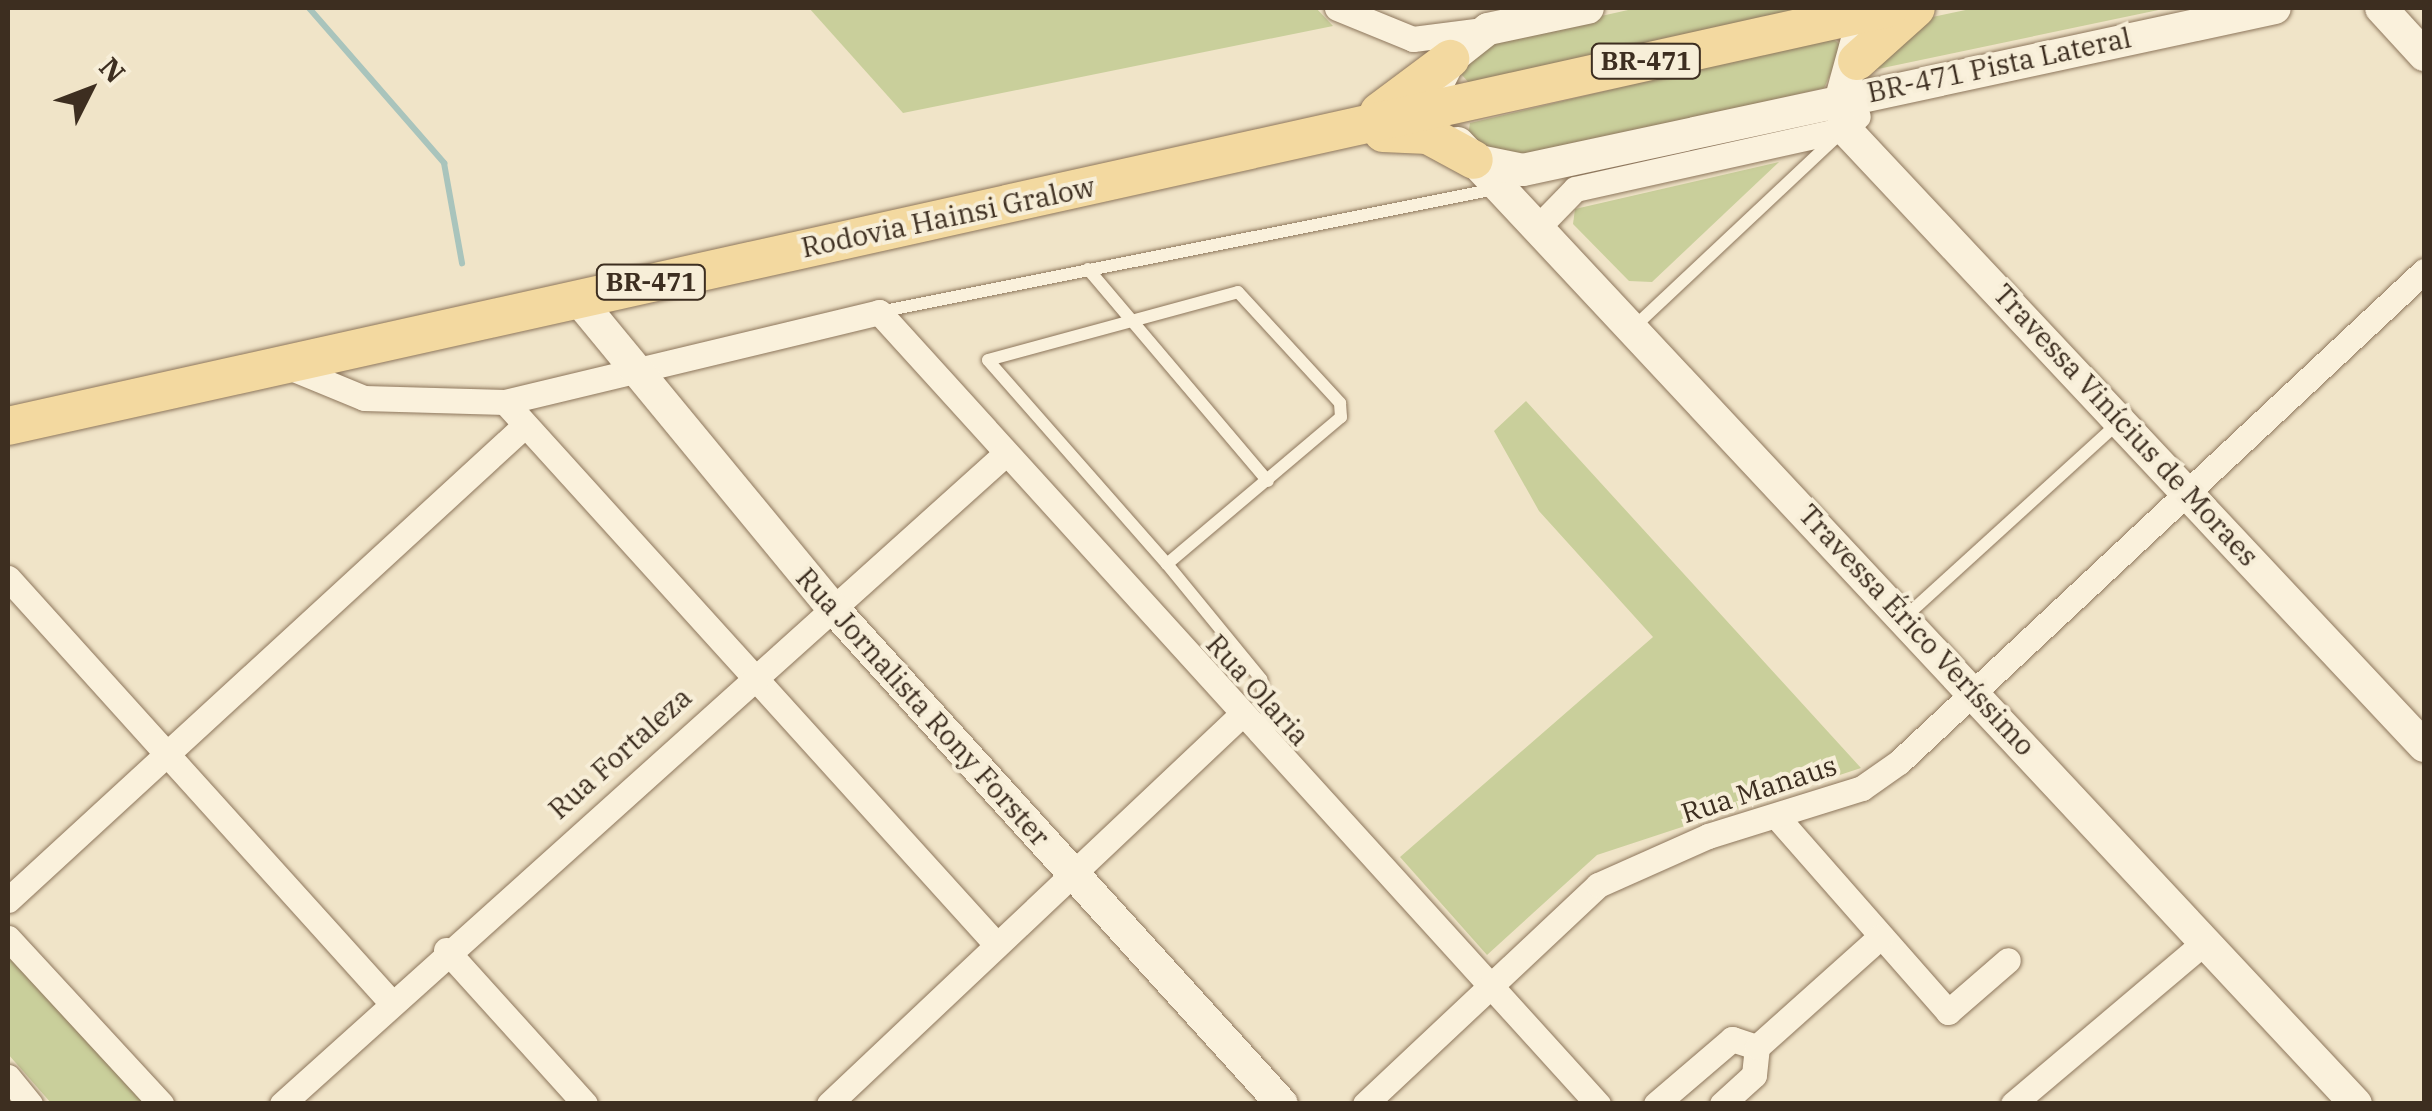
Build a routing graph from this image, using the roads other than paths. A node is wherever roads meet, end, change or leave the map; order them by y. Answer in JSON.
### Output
{"nodes":[{"id":1,"x":1336,"y":8,"type":"edge"},
{"id":2,"x":1588,"y":8,"type":"edge"},
{"id":3,"x":1916,"y":8,"type":"edge"},
{"id":4,"x":2275,"y":8,"type":"edge"},
{"id":5,"x":2381,"y":8,"type":"edge"},
{"id":6,"x":1865,"y":10,"type":"edge"},
{"id":7,"x":1488,"y":29,"type":"junction"},
{"id":8,"x":2408,"y":32,"type":"edge"},
{"id":9,"x":1450,"y":59,"type":"junction"},
{"id":10,"x":1857,"y":61,"type":"junction"},
{"id":11,"x":1440,"y":109,"type":"junction"},
{"id":12,"x":1843,"y":113,"type":"junction"},
{"id":13,"x":1296,"y":142,"type":"junction"},
{"id":14,"x":1474,"y":160,"type":"junction"},
{"id":15,"x":1512,"y":179,"type":"junction"},
{"id":16,"x":1540,"y":224,"type":"junction"},
{"id":17,"x":1088,"y":269,"type":"junction"},
{"id":18,"x":2424,"y":271,"type":"edge"},
{"id":19,"x":577,"y":298,"type":"junction"},
{"id":20,"x":879,"y":312,"type":"junction"},
{"id":21,"x":1126,"y":316,"type":"junction"},
{"id":22,"x":1635,"y":326,"type":"junction"},
{"id":23,"x":279,"y":363,"type":"junction"},
{"id":24,"x":636,"y":373,"type":"junction"},
{"id":25,"x":505,"y":402,"type":"junction"},
{"id":26,"x":2122,"y":419,"type":"junction"},
{"id":27,"x":8,"y":426,"type":"edge"},
{"id":28,"x":524,"y":426,"type":"junction"},
{"id":29,"x":1004,"y":455,"type":"junction"},
{"id":30,"x":1268,"y":481,"type":"junction"},
{"id":31,"x":2184,"y":488,"type":"junction"},
{"id":32,"x":1167,"y":564,"type":"junction"},
{"id":33,"x":8,"y":578,"type":"edge"},
{"id":34,"x":830,"y":605,"type":"junction"},
{"id":35,"x":1905,"y":617,"type":"junction"},
{"id":36,"x":750,"y":676,"type":"junction"},
{"id":37,"x":1976,"y":692,"type":"junction"},
{"id":38,"x":1240,"y":716,"type":"junction"},
{"id":39,"x":2424,"y":746,"type":"edge"},
{"id":40,"x":1271,"y":750,"type":"junction"},
{"id":41,"x":164,"y":754,"type":"junction"},
{"id":42,"x":1776,"y":816,"type":"junction"},
{"id":43,"x":1072,"y":874,"type":"junction"},
{"id":44,"x":8,"y":900,"type":"edge"},
{"id":45,"x":1880,"y":937,"type":"junction"},
{"id":46,"x":8,"y":938,"type":"edge"},
{"id":47,"x":2206,"y":941,"type":"junction"},
{"id":48,"x":996,"y":944,"type":"junction"},
{"id":49,"x":446,"y":950,"type":"junction"},
{"id":50,"x":2008,"y":960,"type":"dead end"},
{"id":51,"x":1487,"y":982,"type":"junction"},
{"id":52,"x":390,"y":1000,"type":"junction"},
{"id":53,"x":1757,"y":1047,"type":"junction"},
{"id":54,"x":8,"y":1077,"type":"edge"},
{"id":55,"x":283,"y":1103,"type":"edge"},
{"id":56,"x":30,"y":1104,"type":"edge"},
{"id":57,"x":161,"y":1104,"type":"edge"},
{"id":58,"x":585,"y":1104,"type":"edge"},
{"id":59,"x":830,"y":1104,"type":"edge"},
{"id":60,"x":1282,"y":1104,"type":"edge"},
{"id":61,"x":1366,"y":1104,"type":"edge"},
{"id":62,"x":1598,"y":1104,"type":"edge"},
{"id":63,"x":1656,"y":1104,"type":"edge"},
{"id":64,"x":1722,"y":1104,"type":"edge"},
{"id":65,"x":2013,"y":1104,"type":"edge"},
{"id":66,"x":2356,"y":1104,"type":"edge"}],
"edges":[{"from":1,"to":7,"type":"street"},
{"from":2,"to":7,"type":"street"},
{"from":3,"to":10,"type":"main road"},
{"from":4,"to":12,"type":"street","name":"BR-471 Pista Lateral"},
{"from":5,"to":8,"type":"street"},
{"from":6,"to":10,"type":"street"},
{"from":6,"to":11,"type":"main road","name":"Rodovia Hainsi Gralow","number":"BR-471"},
{"from":7,"to":9,"type":"street"},
{"from":9,"to":11,"type":"street"},
{"from":9,"to":13,"type":"main road"},
{"from":10,"to":12,"type":"street"},
{"from":11,"to":13,"type":"main road","name":"Rodovia Hainsi Gralow","number":"BR-471"},
{"from":11,"to":14,"type":"street","name":"Travessa Érico Veríssimo"},
{"from":12,"to":15,"type":"street","name":"BR-471 Pista Lateral"},
{"from":12,"to":16,"type":"street"},
{"from":12,"to":22,"type":"lane"},
{"from":12,"to":26,"type":"street","name":"Travessa Vinícius de Moraes"},
{"from":13,"to":14,"type":"main road"},
{"from":13,"to":19,"type":"main road","name":"Rodovia Hainsi Gralow","number":"BR-471"},
{"from":14,"to":15,"type":"street","name":"Travessa Érico Veríssimo"},
{"from":15,"to":16,"type":"street","name":"Travessa Érico Veríssimo"},
{"from":15,"to":17,"type":"lane"},
{"from":16,"to":22,"type":"street","name":"Travessa Érico Veríssimo"},
{"from":17,"to":20,"type":"lane"},
{"from":17,"to":21,"type":"lane"},
{"from":18,"to":31,"type":"street","name":"Rua Manaus"},
{"from":19,"to":23,"type":"main road","name":"Rodovia Hainsi Gralow","number":"BR-471"},
{"from":19,"to":24,"type":"street","name":"Rua Jornalista Rony Forster"},
{"from":20,"to":24,"type":"street"},
{"from":20,"to":29,"type":"street","name":"Rua Olaria"},
{"from":21,"to":30,"type":"lane"},
{"from":21,"to":30,"type":"lane"},
{"from":21,"to":32,"type":"lane"},
{"from":22,"to":35,"type":"street","name":"Travessa Érico Veríssimo"},
{"from":23,"to":25,"type":"street"},
{"from":23,"to":27,"type":"main road","name":"Rodovia Hainsi Gralow","number":"BR-471"},
{"from":24,"to":25,"type":"street"},
{"from":24,"to":34,"type":"street","name":"Rua Jornalista Rony Forster"},
{"from":25,"to":28,"type":"street"},
{"from":26,"to":31,"type":"street","name":"Travessa Vinícius de Moraes"},
{"from":26,"to":35,"type":"lane"},
{"from":28,"to":36,"type":"street"},
{"from":28,"to":41,"type":"street"},
{"from":29,"to":34,"type":"street","name":"Rua Fortaleza"},
{"from":29,"to":38,"type":"street","name":"Rua Olaria"},
{"from":30,"to":32,"type":"lane"},
{"from":31,"to":37,"type":"street","name":"Rua Manaus"},
{"from":31,"to":39,"type":"street","name":"Travessa Vinícius de Moraes"},
{"from":32,"to":40,"type":"lane"},
{"from":33,"to":41,"type":"street"},
{"from":34,"to":36,"type":"street","name":"Rua Fortaleza"},
{"from":34,"to":43,"type":"street","name":"Rua Jornalista Rony Forster"},
{"from":35,"to":37,"type":"street","name":"Travessa Érico Veríssimo"},
{"from":36,"to":48,"type":"street"},
{"from":36,"to":49,"type":"street","name":"Rua Fortaleza"},
{"from":37,"to":42,"type":"street","name":"Rua Manaus"},
{"from":37,"to":47,"type":"street","name":"Travessa Érico Veríssimo"},
{"from":38,"to":40,"type":"street","name":"Rua Olaria"},
{"from":38,"to":43,"type":"street"},
{"from":40,"to":51,"type":"street","name":"Rua Olaria"},
{"from":41,"to":44,"type":"street"},
{"from":41,"to":52,"type":"street"},
{"from":42,"to":45,"type":"street"},
{"from":42,"to":51,"type":"street","name":"Rua Manaus"},
{"from":43,"to":48,"type":"street"},
{"from":43,"to":60,"type":"street","name":"Rua Jornalista Rony Forster"},
{"from":45,"to":50,"type":"street"},
{"from":45,"to":53,"type":"street"},
{"from":46,"to":57,"type":"street"},
{"from":47,"to":65,"type":"street"},
{"from":47,"to":66,"type":"street","name":"Travessa Érico Veríssimo"},
{"from":48,"to":59,"type":"street"},
{"from":49,"to":52,"type":"street","name":"Rua Fortaleza"},
{"from":49,"to":58,"type":"street"},
{"from":51,"to":61,"type":"street","name":"Rua Manaus"},
{"from":51,"to":62,"type":"street","name":"Rua Olaria"},
{"from":52,"to":55,"type":"street","name":"Rua Fortaleza"},
{"from":53,"to":63,"type":"street"},
{"from":53,"to":64,"type":"street"},
{"from":54,"to":56,"type":"street"}]}
